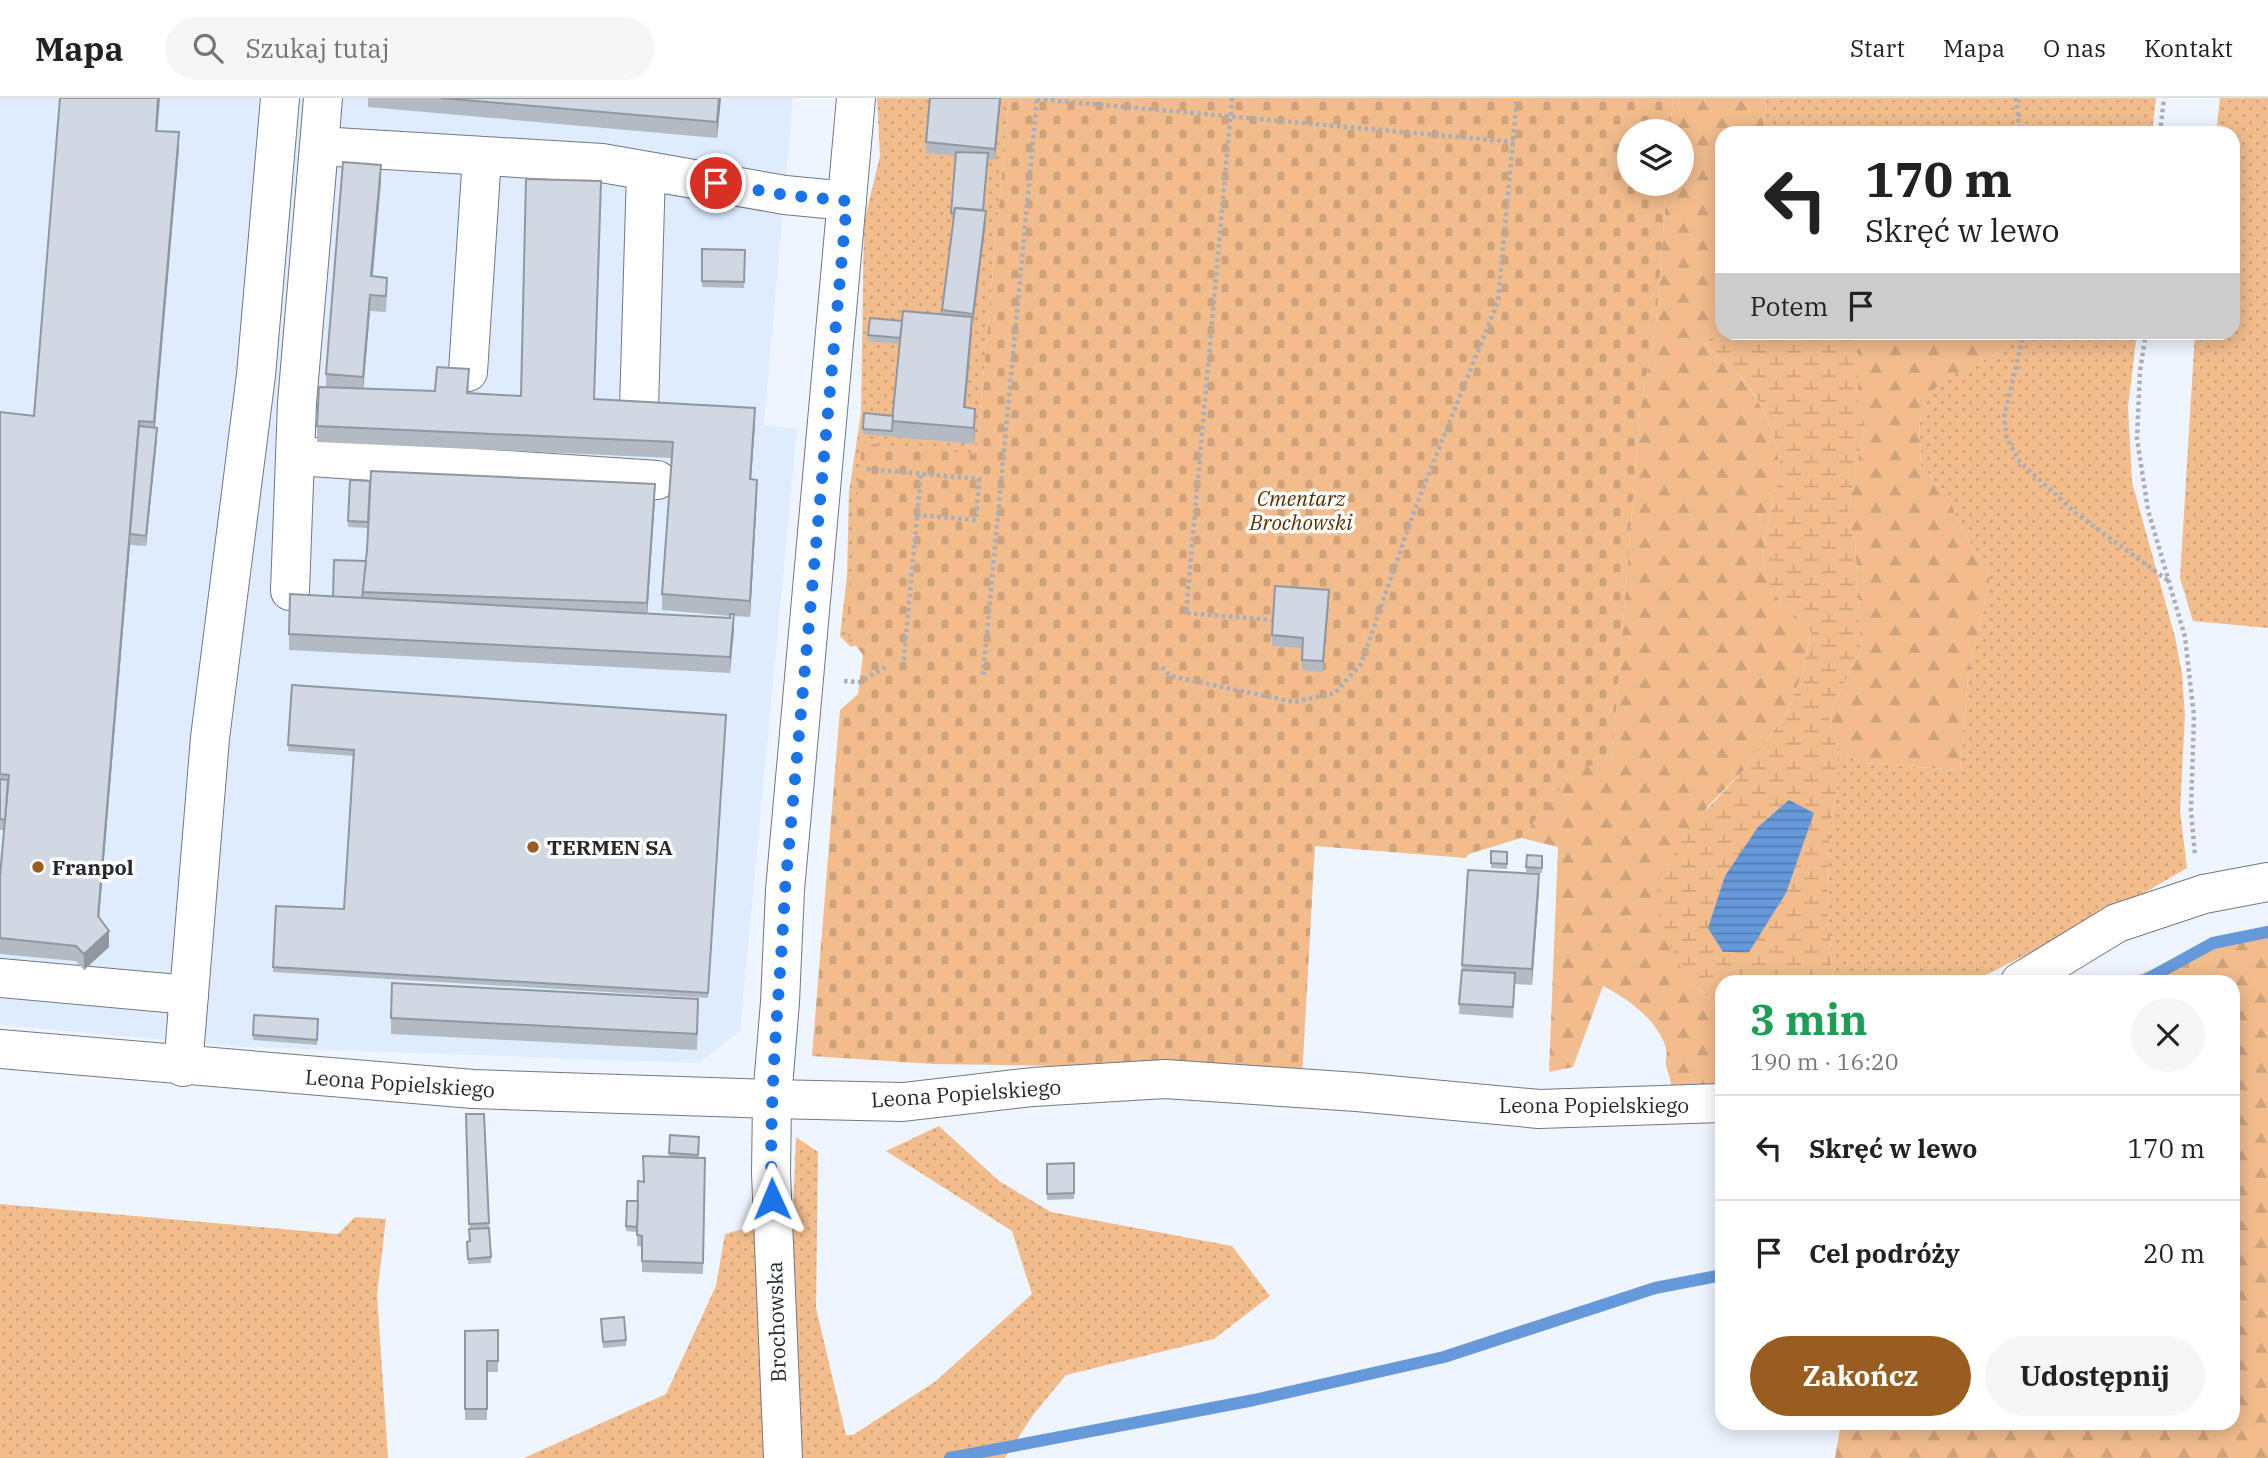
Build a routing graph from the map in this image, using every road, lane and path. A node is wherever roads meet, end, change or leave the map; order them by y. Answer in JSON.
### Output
{"nodes":[{"id":1,"x":280,"y":98,"type":"edge"},
{"id":2,"x":323,"y":98,"type":"edge"},
{"id":3,"x":856,"y":98,"type":"edge"},
{"id":4,"x":1037,"y":98,"type":"edge"},
{"id":5,"x":1231,"y":98,"type":"edge"},
{"id":6,"x":1517,"y":98,"type":"edge"},
{"id":7,"x":2016,"y":98,"type":"edge"},
{"id":8,"x":2164,"y":98,"type":"edge"},
{"id":9,"x":1230,"y":116,"type":"junction"},
{"id":10,"x":2019,"y":126,"type":"edge"},
{"id":11,"x":2161,"y":126,"type":"edge"},
{"id":12,"x":1514,"y":142,"type":"junction"},
{"id":13,"x":318,"y":146,"type":"junction"},
{"id":14,"x":482,"y":156,"type":"junction"},
{"id":15,"x":646,"y":171,"type":"junction"},
{"id":16,"x":847,"y":201,"type":"junction"},
{"id":17,"x":2022,"y":340,"type":"edge"},
{"id":18,"x":2145,"y":340,"type":"edge"},
{"id":19,"x":468,"y":372,"type":"edge"},
{"id":20,"x":639,"y":408,"type":"edge"},
{"id":21,"x":296,"y":456,"type":"junction"},
{"id":22,"x":867,"y":469,"type":"dead end"},
{"id":23,"x":921,"y":474,"type":"junction"},
{"id":24,"x":657,"y":480,"type":"dead end"},
{"id":25,"x":917,"y":515,"type":"junction"},
{"id":26,"x":2170,"y":582,"type":"junction"},
{"id":27,"x":290,"y":591,"type":"edge"},
{"id":28,"x":1272,"y":620,"type":"edge"},
{"id":29,"x":887,"y":666,"type":"dead end"},
{"id":30,"x":903,"y":667,"type":"dead end"},
{"id":31,"x":1162,"y":667,"type":"dead end"},
{"id":32,"x":983,"y":675,"type":"dead end"},
{"id":33,"x":804,"y":680,"type":"junction"},
{"id":34,"x":2268,"y":882,"type":"edge"},
{"id":35,"x":2204,"y":894,"type":"junction"},
{"id":36,"x":2032,"y":975,"type":"edge"},
{"id":37,"x":0,"y":978,"type":"edge"},
{"id":38,"x":189,"y":995,"type":"junction"},
{"id":39,"x":0,"y":1049,"type":"edge"},
{"id":40,"x":183,"y":1067,"type":"junction"},
{"id":41,"x":772,"y":1098,"type":"junction"},
{"id":42,"x":1715,"y":1103,"type":"edge"},
{"id":43,"x":783,"y":1458,"type":"edge"}],
"edges":[{"from":1,"to":38,"type":"street"},
{"from":2,"to":13,"type":"street"},
{"from":3,"to":16,"type":"street","name":"Brochowska"},
{"from":4,"to":9,"type":"path"},
{"from":4,"to":32,"type":"path"},
{"from":5,"to":9,"type":"path"},
{"from":6,"to":12,"type":"path"},
{"from":7,"to":10,"type":"path"},
{"from":8,"to":11,"type":"path"},
{"from":9,"to":12,"type":"path"},
{"from":9,"to":28,"type":"path"},
{"from":12,"to":31,"type":"path"},
{"from":13,"to":14,"type":"street"},
{"from":13,"to":21,"type":"street"},
{"from":14,"to":15,"type":"street"},
{"from":14,"to":19,"type":"street"},
{"from":15,"to":16,"type":"street"},
{"from":15,"to":20,"type":"street"},
{"from":16,"to":33,"type":"street","name":"Brochowska"},
{"from":17,"to":26,"type":"path"},
{"from":18,"to":26,"type":"path"},
{"from":21,"to":24,"type":"street"},
{"from":21,"to":27,"type":"street"},
{"from":22,"to":23,"type":"path"},
{"from":23,"to":25,"type":"path"},
{"from":23,"to":25,"type":"path"},
{"from":25,"to":30,"type":"path"},
{"from":26,"to":35,"type":"path"},
{"from":29,"to":33,"type":"path"},
{"from":33,"to":41,"type":"street","name":"Brochowska"},
{"from":34,"to":35,"type":"street"},
{"from":35,"to":36,"type":"street"},
{"from":37,"to":38,"type":"street"},
{"from":38,"to":40,"type":"street"},
{"from":39,"to":40,"type":"street","name":"Leona Popielskiego"},
{"from":40,"to":41,"type":"street","name":"Leona Popielskiego"},
{"from":41,"to":42,"type":"street","name":"Leona Popielskiego"},
{"from":41,"to":43,"type":"street","name":"Brochowska"}]}
